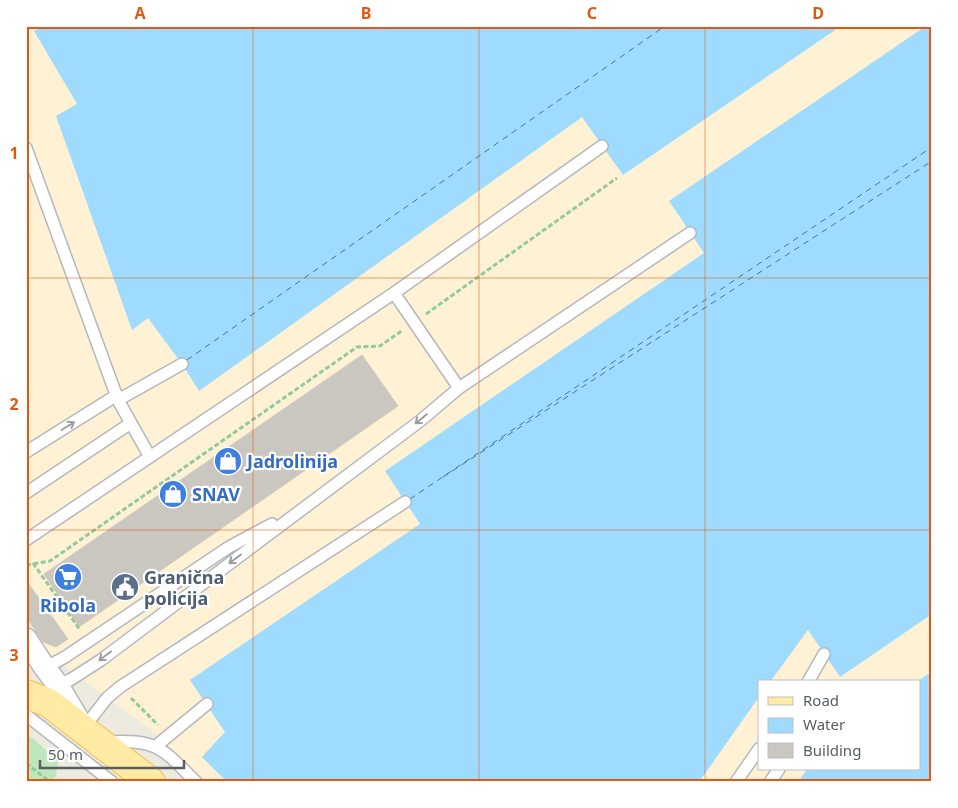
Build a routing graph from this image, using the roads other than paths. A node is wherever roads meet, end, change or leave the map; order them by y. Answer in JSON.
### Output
{"nodes":[{"id":1,"x":602,"y":146,"type":"dead end"},
{"id":2,"x":26,"y":148,"type":"edge"},
{"id":3,"x":690,"y":233,"type":"dead end"},
{"id":4,"x":394,"y":293,"type":"junction"},
{"id":5,"x":182,"y":364,"type":"dead end"},
{"id":6,"x":459,"y":388,"type":"junction"},
{"id":7,"x":118,"y":398,"type":"junction"},
{"id":8,"x":131,"y":423,"type":"junction"},
{"id":9,"x":26,"y":452,"type":"edge"},
{"id":10,"x":150,"y":457,"type":"junction"},
{"id":11,"x":26,"y":493,"type":"edge"},
{"id":12,"x":405,"y":502,"type":"dead end"},
{"id":13,"x":304,"y":507,"type":"junction"},
{"id":14,"x":26,"y":540,"type":"edge"},
{"id":15,"x":26,"y":639,"type":"edge"},
{"id":16,"x":824,"y":654,"type":"dead end"},
{"id":17,"x":34,"y":670,"type":"edge"},
{"id":18,"x":809,"y":680,"type":"edge"},
{"id":19,"x":40,"y":699,"type":"edge"},
{"id":20,"x":206,"y":704,"type":"dead end"},
{"id":21,"x":93,"y":736,"type":"junction"},
{"id":22,"x":156,"y":746,"type":"junction"},
{"id":23,"x":758,"y":750,"type":"edge"},
{"id":24,"x":778,"y":770,"type":"edge"},
{"id":25,"x":112,"y":782,"type":"edge"},
{"id":26,"x":151,"y":782,"type":"edge"},
{"id":27,"x":196,"y":782,"type":"edge"},
{"id":28,"x":736,"y":782,"type":"edge"},
{"id":29,"x":770,"y":782,"type":"edge"}],
"edges":[{"from":1,"to":4,"type":"lane"},
{"from":2,"to":7,"type":"lane"},
{"from":3,"to":6,"type":"lane"},
{"from":4,"to":6,"type":"lane"},
{"from":4,"to":10,"type":"lane"},
{"from":5,"to":7,"type":"lane"},
{"from":6,"to":13,"type":"lane","one_way":true},
{"from":7,"to":8,"type":"lane"},
{"from":9,"to":7,"type":"lane","one_way":true},
{"from":8,"to":10,"type":"lane"},
{"from":8,"to":11,"type":"lane"},
{"from":10,"to":14,"type":"lane"},
{"from":12,"to":21,"type":"lane"},
{"from":13,"to":17,"type":"lane"},
{"from":13,"to":19,"type":"lane","one_way":true},
{"from":15,"to":17,"type":"street"},
{"from":16,"to":18,"type":"lane"},
{"from":17,"to":19,"type":"main road"},
{"from":19,"to":21,"type":"main road"},
{"from":19,"to":25,"type":"lane"},
{"from":20,"to":22,"type":"lane"},
{"from":21,"to":22,"type":"lane"},
{"from":21,"to":26,"type":"main road"},
{"from":22,"to":27,"type":"lane"},
{"from":23,"to":28,"type":"lane"},
{"from":24,"to":29,"type":"lane"}]}
